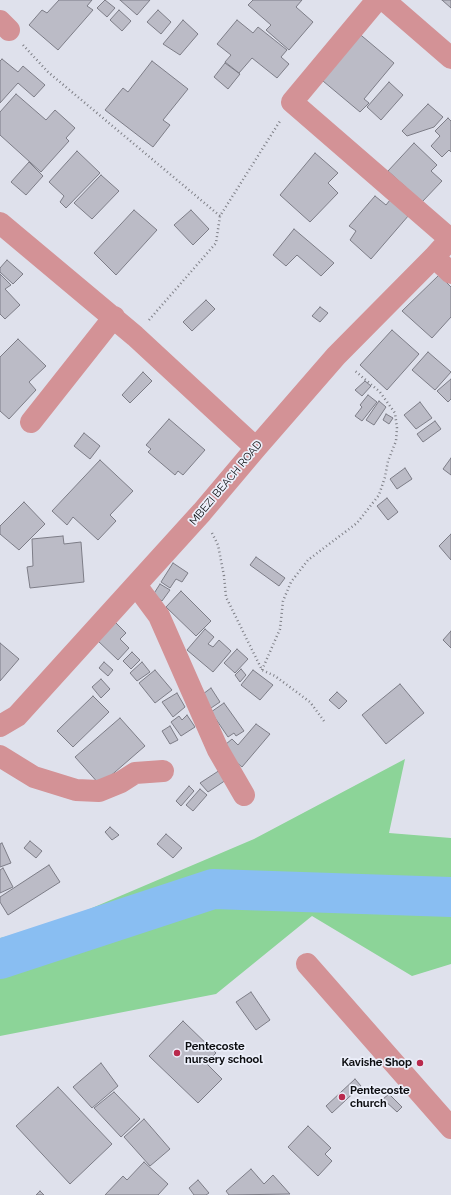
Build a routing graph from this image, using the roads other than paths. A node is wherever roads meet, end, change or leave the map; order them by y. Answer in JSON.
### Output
{"nodes":[{"id":1,"x":377,"y":0,"type":"edge"},
{"id":2,"x":384,"y":0,"type":"edge"},
{"id":3,"x":451,"y":58,"type":"edge"},
{"id":4,"x":0,"y":223,"type":"edge"},
{"id":5,"x":450,"y":238,"type":"edge"},
{"id":6,"x":434,"y":257,"type":"junction"},
{"id":7,"x":451,"y":273,"type":"edge"},
{"id":8,"x":114,"y":317,"type":"junction"},
{"id":9,"x":31,"y":422,"type":"dead end"},
{"id":10,"x":256,"y":448,"type":"junction"},
{"id":11,"x":136,"y":585,"type":"junction"},
{"id":12,"x":0,"y":726,"type":"edge"},
{"id":13,"x":0,"y":756,"type":"edge"},
{"id":14,"x":164,"y":771,"type":"dead end"},
{"id":15,"x":244,"y":795,"type":"dead end"},
{"id":16,"x":307,"y":964,"type":"dead end"},
{"id":17,"x":451,"y":1128,"type":"edge"}],
"edges":[{"from":1,"to":5,"type":"street"},
{"from":2,"to":3,"type":"street"},
{"from":4,"to":8,"type":"street"},
{"from":5,"to":6,"type":"street","name":"MBEZI BEACH ROAD"},
{"from":6,"to":7,"type":"street"},
{"from":6,"to":10,"type":"street","name":"MBEZI BEACH ROAD"},
{"from":8,"to":9,"type":"street"},
{"from":8,"to":10,"type":"street"},
{"from":10,"to":11,"type":"street","name":"MBEZI BEACH ROAD"},
{"from":11,"to":12,"type":"street","name":"MBEZI BEACH ROAD"},
{"from":11,"to":15,"type":"street"},
{"from":13,"to":14,"type":"street"},
{"from":16,"to":17,"type":"street"}]}
